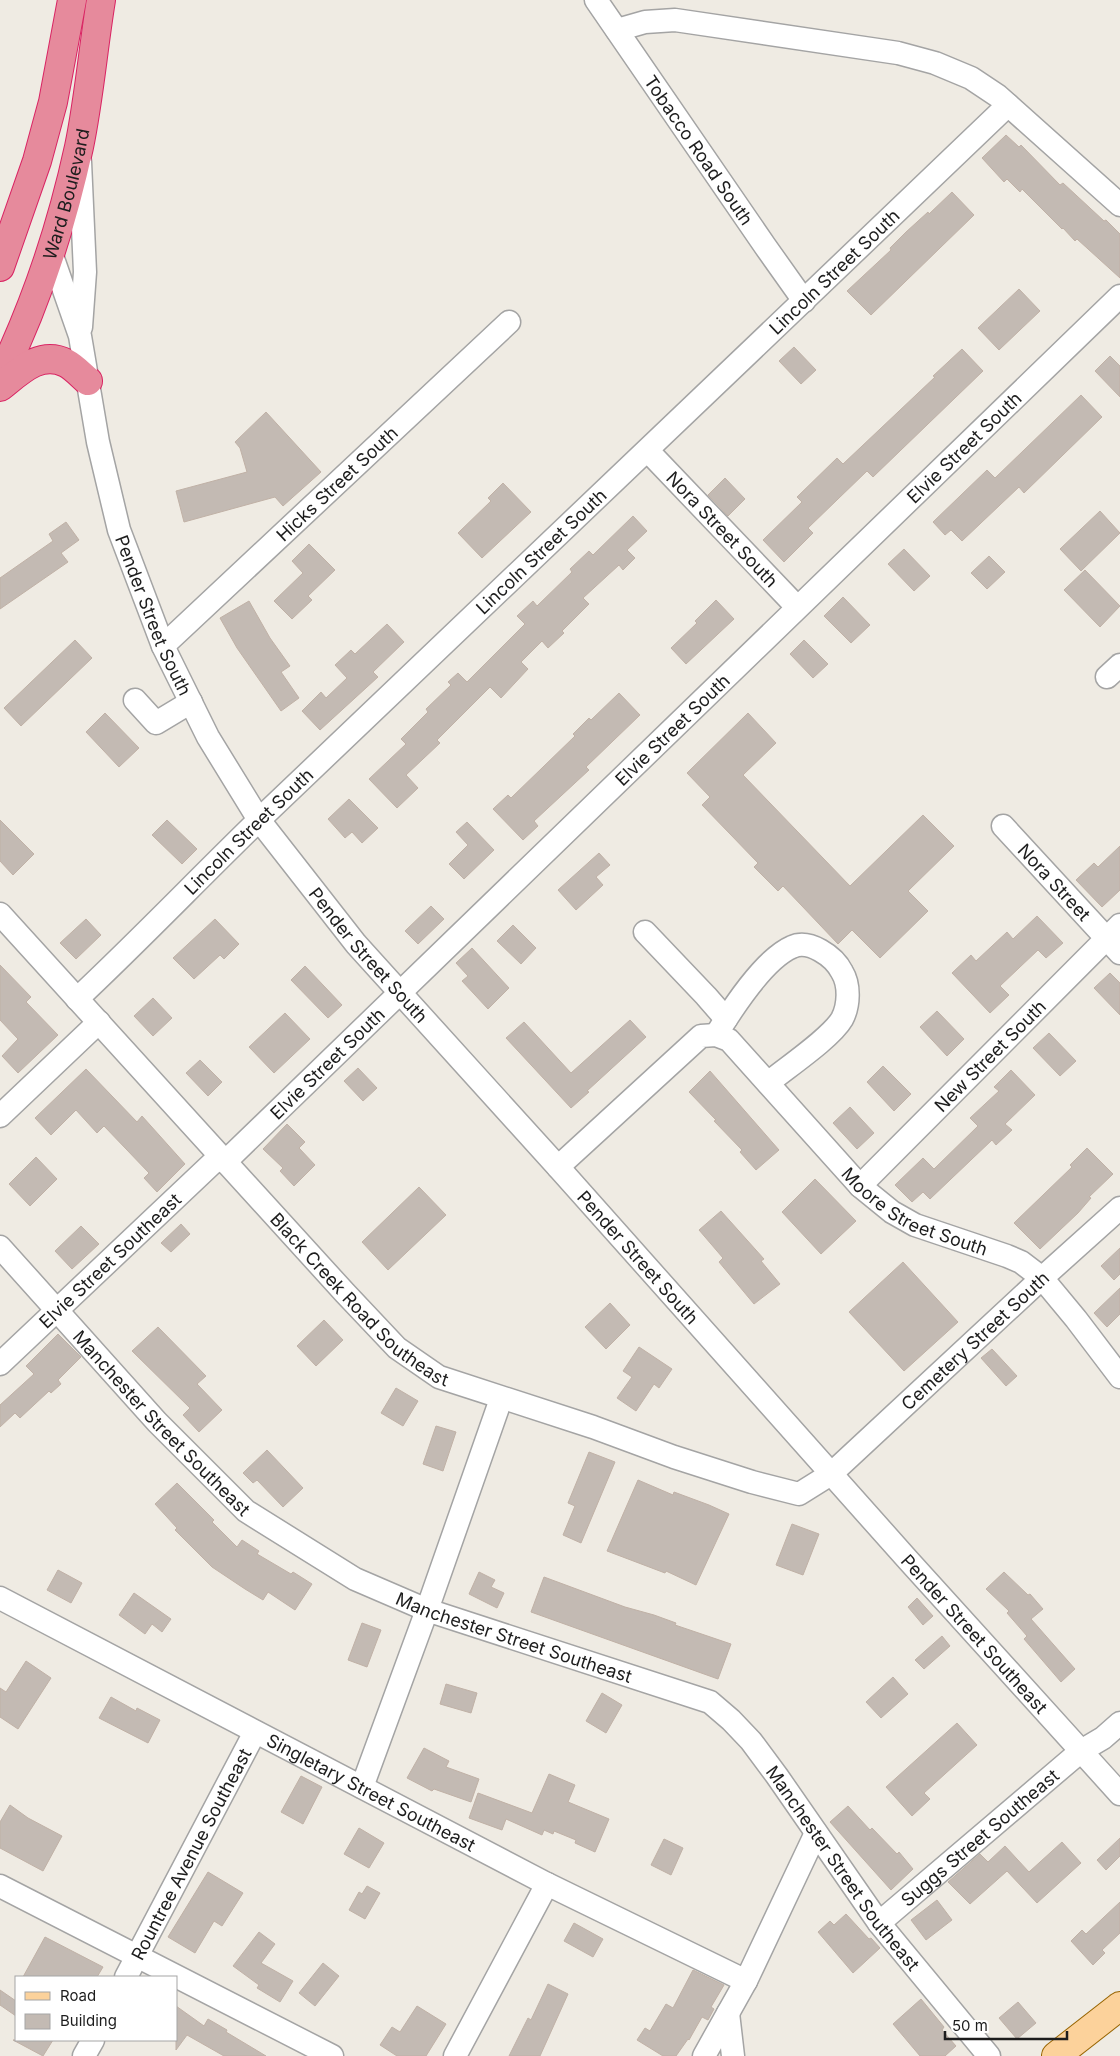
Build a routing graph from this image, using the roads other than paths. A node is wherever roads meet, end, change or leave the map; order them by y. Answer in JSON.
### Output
{"nodes":[{"id":1,"x":72,"y":0,"type":"edge"},
{"id":2,"x":101,"y":0,"type":"edge"},
{"id":3,"x":596,"y":0,"type":"edge"},
{"id":4,"x":617,"y":30,"type":"junction"},
{"id":5,"x":1008,"y":105,"type":"junction"},
{"id":6,"x":79,"y":146,"type":"junction"},
{"id":7,"x":31,"y":178,"type":"junction"},
{"id":8,"x":1120,"y":205,"type":"edge"},
{"id":9,"x":50,"y":250,"type":"junction"},
{"id":10,"x":0,"y":267,"type":"edge"},
{"id":11,"x":1120,"y":296,"type":"edge"},
{"id":12,"x":804,"y":300,"type":"junction"},
{"id":13,"x":509,"y":322,"type":"dead end"},
{"id":14,"x":80,"y":336,"type":"junction"},
{"id":15,"x":0,"y":378,"type":"edge"},
{"id":16,"x":88,"y":381,"type":"junction"},
{"id":17,"x":0,"y":387,"type":"edge"},
{"id":18,"x":648,"y":451,"type":"junction"},
{"id":19,"x":797,"y":607,"type":"junction"},
{"id":20,"x":163,"y":646,"type":"junction"},
{"id":21,"x":135,"y":700,"type":"dead end"},
{"id":22,"x":191,"y":702,"type":"junction"},
{"id":23,"x":259,"y":820,"type":"junction"},
{"id":24,"x":1003,"y":826,"type":"dead end"},
{"id":25,"x":0,"y":914,"type":"edge"},
{"id":26,"x":645,"y":932,"type":"dead end"},
{"id":27,"x":1116,"y":939,"type":"edge"},
{"id":28,"x":400,"y":992,"type":"junction"},
{"id":29,"x":77,"y":999,"type":"junction"},
{"id":30,"x":98,"y":1022,"type":"junction"},
{"id":31,"x":721,"y":1027,"type":"junction"},
{"id":32,"x":768,"y":1083,"type":"junction"},
{"id":33,"x":0,"y":1116,"type":"edge"},
{"id":34,"x":222,"y":1159,"type":"junction"},
{"id":35,"x":558,"y":1167,"type":"junction"},
{"id":36,"x":860,"y":1186,"type":"junction"},
{"id":37,"x":1120,"y":1208,"type":"edge"},
{"id":38,"x":0,"y":1247,"type":"edge"},
{"id":39,"x":1042,"y":1278,"type":"junction"},
{"id":40,"x":57,"y":1310,"type":"junction"},
{"id":41,"x":0,"y":1364,"type":"edge"},
{"id":42,"x":1120,"y":1377,"type":"edge"},
{"id":43,"x":500,"y":1399,"type":"junction"},
{"id":44,"x":831,"y":1474,"type":"junction"},
{"id":45,"x":0,"y":1598,"type":"edge"},
{"id":46,"x":427,"y":1610,"type":"junction"},
{"id":47,"x":1120,"y":1723,"type":"edge"},
{"id":48,"x":255,"y":1732,"type":"junction"},
{"id":49,"x":1081,"y":1751,"type":"junction"},
{"id":50,"x":362,"y":1787,"type":"junction"},
{"id":51,"x":1120,"y":1794,"type":"edge"},
{"id":52,"x":816,"y":1833,"type":"junction"},
{"id":53,"x":547,"y":1884,"type":"junction"},
{"id":54,"x":0,"y":1886,"type":"edge"},
{"id":55,"x":879,"y":1923,"type":"junction"},
{"id":56,"x":138,"y":1956,"type":"junction"},
{"id":57,"x":127,"y":1976,"type":"edge"},
{"id":58,"x":177,"y":1976,"type":"edge"},
{"id":59,"x":178,"y":1977,"type":"edge"},
{"id":60,"x":746,"y":1980,"type":"junction"},
{"id":61,"x":1120,"y":2006,"type":"edge"},
{"id":62,"x":728,"y":2013,"type":"junction"},
{"id":63,"x":92,"y":2041,"type":"edge"},
{"id":64,"x":84,"y":2056,"type":"edge"},
{"id":65,"x":332,"y":2056,"type":"edge"},
{"id":66,"x":455,"y":2056,"type":"edge"},
{"id":67,"x":704,"y":2056,"type":"edge"},
{"id":68,"x":733,"y":2056,"type":"edge"},
{"id":69,"x":989,"y":2056,"type":"edge"},
{"id":70,"x":1056,"y":2056,"type":"edge"}],
"edges":[{"from":1,"to":7,"type":"highway","name":"Ward Boulevard"},
{"from":2,"to":6,"type":"highway","name":"Ward Boulevard"},
{"from":3,"to":4,"type":"street","name":"Tobacco Road South"},
{"from":4,"to":5,"type":"street"},
{"from":4,"to":12,"type":"street","name":"Tobacco Road South"},
{"from":5,"to":8,"type":"street"},
{"from":5,"to":12,"type":"street","name":"Lincoln Street South"},
{"from":6,"to":9,"type":"highway","name":"Ward Boulevard"},
{"from":6,"to":14,"type":"street","name":"Pender Street South"},
{"from":7,"to":9,"type":"highway"},
{"from":7,"to":10,"type":"highway","name":"Ward Boulevard"},
{"from":9,"to":14,"type":"street","name":"Pender Street South"},
{"from":9,"to":15,"type":"highway","name":"Ward Boulevard"},
{"from":11,"to":19,"type":"street","name":"Elvie Street South"},
{"from":12,"to":18,"type":"street","name":"Lincoln Street South"},
{"from":13,"to":20,"type":"street","name":"Hicks Street South"},
{"from":14,"to":16,"type":"street","name":"Pender Street South"},
{"from":16,"to":17,"type":"highway"},
{"from":16,"to":20,"type":"street","name":"Pender Street South"},
{"from":18,"to":19,"type":"street","name":"Nora Street South"},
{"from":18,"to":23,"type":"street","name":"Lincoln Street South"},
{"from":19,"to":28,"type":"street","name":"Elvie Street South"},
{"from":20,"to":22,"type":"street","name":"Pender Street South"},
{"from":21,"to":22,"type":"street"},
{"from":22,"to":23,"type":"street","name":"Pender Street South"},
{"from":23,"to":28,"type":"street","name":"Pender Street South"},
{"from":23,"to":29,"type":"street","name":"Lincoln Street South"},
{"from":24,"to":27,"type":"street","name":"Nora Street"},
{"from":25,"to":29,"type":"street","name":"Black Creek Road Southeast"},
{"from":26,"to":31,"type":"street","name":"Moore Street South"},
{"from":27,"to":36,"type":"street","name":"New Street South"},
{"from":28,"to":34,"type":"street","name":"Elvie Street South"},
{"from":28,"to":35,"type":"street","name":"Pender Street South"},
{"from":29,"to":30,"type":"street","name":"Black Creek Road Southeast"},
{"from":30,"to":33,"type":"street"},
{"from":30,"to":34,"type":"street","name":"Black Creek Road Southeast"},
{"from":31,"to":32,"type":"street","name":"Moore Street South"},
{"from":31,"to":32,"type":"street"},
{"from":31,"to":35,"type":"street"},
{"from":32,"to":36,"type":"street","name":"Moore Street South"},
{"from":34,"to":40,"type":"street","name":"Elvie Street Southeast"},
{"from":34,"to":43,"type":"street","name":"Black Creek Road Southeast"},
{"from":35,"to":44,"type":"street","name":"Pender Street South"},
{"from":36,"to":39,"type":"street","name":"Moore Street South"},
{"from":37,"to":39,"type":"street","name":"Cemetery Street South"},
{"from":38,"to":40,"type":"street","name":"Manchester Street Southeast"},
{"from":39,"to":42,"type":"street","name":"Moore Street South"},
{"from":39,"to":44,"type":"street","name":"Cemetery Street South"},
{"from":40,"to":41,"type":"street","name":"Elvie Street Southeast"},
{"from":40,"to":46,"type":"street","name":"Manchester Street Southeast"},
{"from":43,"to":44,"type":"street","name":"Black Creek Road Southeast"},
{"from":43,"to":46,"type":"street"},
{"from":44,"to":49,"type":"street","name":"Pender Street Southeast"},
{"from":45,"to":48,"type":"street","name":"Singletary Street Southeast"},
{"from":46,"to":50,"type":"street"},
{"from":46,"to":52,"type":"street","name":"Manchester Street Southeast"},
{"from":47,"to":49,"type":"street","name":"Suggs Street Southeast"},
{"from":48,"to":50,"type":"street","name":"Singletary Street Southeast"},
{"from":48,"to":56,"type":"street","name":"Rountree Avenue Southeast"},
{"from":49,"to":51,"type":"street","name":"Pender Street Southeast"},
{"from":49,"to":55,"type":"street","name":"Suggs Street Southeast"},
{"from":50,"to":53,"type":"street","name":"Singletary Street Southeast"},
{"from":52,"to":55,"type":"street","name":"Manchester Street Southeast"},
{"from":52,"to":60,"type":"street"},
{"from":53,"to":60,"type":"street","name":"Singletary Street Southeast"},
{"from":53,"to":66,"type":"street"},
{"from":54,"to":56,"type":"street"},
{"from":55,"to":69,"type":"street","name":"Manchester Street Southeast"},
{"from":56,"to":57,"type":"street","name":"Rountree Avenue Southeast"},
{"from":56,"to":58,"type":"street"},
{"from":59,"to":65,"type":"street"},
{"from":60,"to":62,"type":"street"},
{"from":61,"to":70,"type":"main road"},
{"from":62,"to":67,"type":"street"},
{"from":62,"to":68,"type":"street"},
{"from":63,"to":64,"type":"street"}]}
